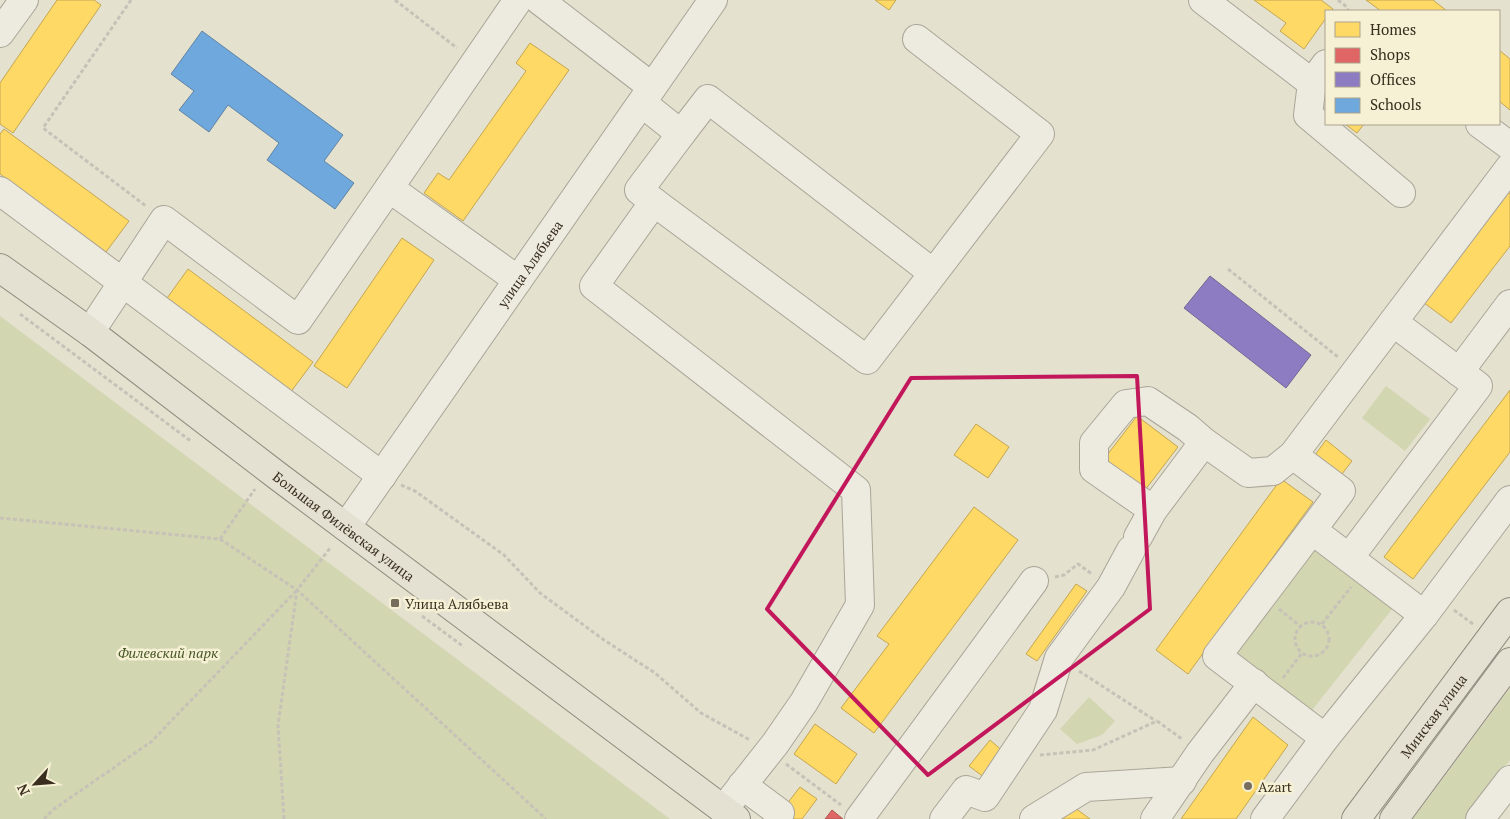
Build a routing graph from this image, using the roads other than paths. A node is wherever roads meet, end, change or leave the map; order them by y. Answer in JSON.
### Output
{"nodes":[{"id":1,"x":24,"y":0,"type":"edge"},
{"id":2,"x":518,"y":0,"type":"edge"},
{"id":3,"x":539,"y":0,"type":"edge"},
{"id":4,"x":712,"y":0,"type":"edge"},
{"id":5,"x":1203,"y":0,"type":"edge"},
{"id":6,"x":0,"y":32,"type":"edge"},
{"id":7,"x":917,"y":40,"type":"dead end"},
{"id":8,"x":1319,"y":73,"type":"edge"},
{"id":9,"x":647,"y":95,"type":"junction"},
{"id":10,"x":1481,"y":125,"type":"edge"},
{"id":11,"x":681,"y":134,"type":"junction"},
{"id":12,"x":1510,"y":146,"type":"edge"},
{"id":13,"x":1510,"y":167,"type":"edge"},
{"id":14,"x":388,"y":188,"type":"junction"},
{"id":15,"x":0,"y":191,"type":"edge"},
{"id":16,"x":1401,"y":193,"type":"dead end"},
{"id":17,"x":654,"y":202,"type":"junction"},
{"id":18,"x":0,"y":268,"type":"edge"},
{"id":19,"x":934,"y":273,"type":"junction"},
{"id":20,"x":518,"y":280,"type":"junction"},
{"id":21,"x":122,"y":282,"type":"junction"},
{"id":22,"x":1510,"y":304,"type":"edge"},
{"id":23,"x":1393,"y":322,"type":"junction"},
{"id":24,"x":90,"y":332,"type":"junction"},
{"id":25,"x":1459,"y":372,"type":"junction"},
{"id":26,"x":1204,"y":442,"type":"junction"},
{"id":27,"x":1293,"y":456,"type":"junction"},
{"id":28,"x":382,"y":476,"type":"junction"},
{"id":29,"x":1510,"y":500,"type":"edge"},
{"id":30,"x":1152,"y":510,"type":"junction"},
{"id":31,"x":1312,"y":530,"type":"junction"},
{"id":32,"x":338,"y":537,"type":"junction"},
{"id":33,"x":1356,"y":564,"type":"junction"},
{"id":34,"x":1034,"y":580,"type":"road end"},
{"id":35,"x":1431,"y":606,"type":"junction"},
{"id":36,"x":1510,"y":612,"type":"edge"},
{"id":37,"x":1510,"y":662,"type":"edge"},
{"id":38,"x":1262,"y":689,"type":"junction"},
{"id":39,"x":1325,"y":738,"type":"junction"},
{"id":40,"x":1510,"y":780,"type":"edge"},
{"id":41,"x":1182,"y":781,"type":"junction"},
{"id":42,"x":742,"y":785,"type":"junction"},
{"id":43,"x":730,"y":814,"type":"edge"},
{"id":44,"x":780,"y":814,"type":"dead end"},
{"id":45,"x":859,"y":819,"type":"edge"},
{"id":46,"x":944,"y":819,"type":"edge"},
{"id":47,"x":1034,"y":819,"type":"edge"},
{"id":48,"x":1155,"y":819,"type":"edge"},
{"id":49,"x":1265,"y":819,"type":"edge"},
{"id":50,"x":1356,"y":819,"type":"edge"},
{"id":51,"x":1394,"y":819,"type":"edge"},
{"id":52,"x":1480,"y":819,"type":"edge"}],
"edges":[{"from":1,"to":6,"type":"street"},
{"from":2,"to":14,"type":"street"},
{"from":3,"to":9,"type":"street"},
{"from":4,"to":9,"type":"street","name":"улица Алябьева"},
{"from":5,"to":8,"type":"street"},
{"from":7,"to":19,"type":"street"},
{"from":8,"to":16,"type":"street"},
{"from":9,"to":11,"type":"street"},
{"from":9,"to":20,"type":"street","name":"улица Алябьева"},
{"from":10,"to":12,"type":"street"},
{"from":11,"to":17,"type":"street"},
{"from":11,"to":19,"type":"street"},
{"from":13,"to":23,"type":"street"},
{"from":14,"to":20,"type":"street"},
{"from":14,"to":21,"type":"street"},
{"from":15,"to":21,"type":"street"},
{"from":17,"to":19,"type":"street"},
{"from":17,"to":42,"type":"street"},
{"from":18,"to":24,"type":"main road","name":"Большая Филёвская улица"},
{"from":20,"to":28,"type":"street","name":"улица Алябьева"},
{"from":21,"to":24,"type":"street"},
{"from":21,"to":28,"type":"street"},
{"from":22,"to":25,"type":"street"},
{"from":23,"to":25,"type":"street"},
{"from":23,"to":27,"type":"street"},
{"from":24,"to":32,"type":"main road","name":"Большая Филёвская улица"},
{"from":25,"to":33,"type":"street"},
{"from":26,"to":27,"type":"street"},
{"from":26,"to":30,"type":"street"},
{"from":26,"to":30,"type":"street"},
{"from":27,"to":31,"type":"street"},
{"from":28,"to":32,"type":"street","name":"улица Алябьева"},
{"from":29,"to":35,"type":"street"},
{"from":30,"to":46,"type":"street"},
{"from":31,"to":33,"type":"street"},
{"from":31,"to":38,"type":"street"},
{"from":32,"to":43,"type":"main road","name":"Большая Филёвская улица"},
{"from":33,"to":35,"type":"street"},
{"from":34,"to":45,"type":"street"},
{"from":35,"to":39,"type":"street"},
{"from":36,"to":50,"type":"main road","name":"Минская улица"},
{"from":37,"to":51,"type":"main road"},
{"from":38,"to":39,"type":"street"},
{"from":38,"to":41,"type":"street"},
{"from":39,"to":49,"type":"street"},
{"from":40,"to":52,"type":"street"},
{"from":41,"to":47,"type":"street"},
{"from":41,"to":48,"type":"street"},
{"from":42,"to":43,"type":"street"},
{"from":42,"to":44,"type":"street"}]}
